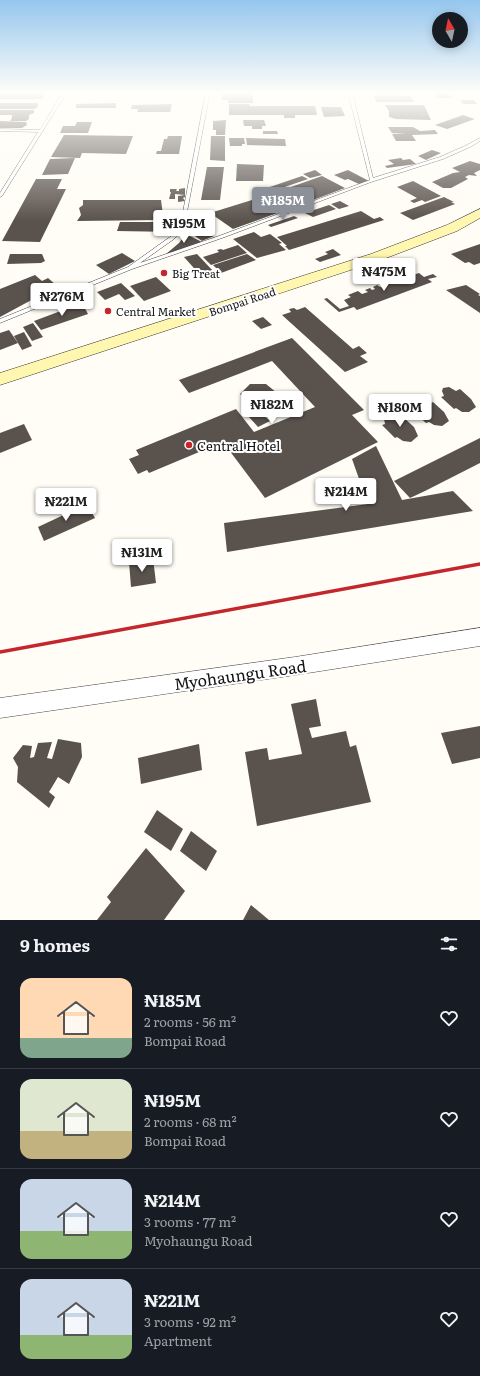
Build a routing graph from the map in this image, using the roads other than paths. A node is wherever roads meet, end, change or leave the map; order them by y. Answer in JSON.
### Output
{"nodes":[{"id":1,"x":38,"y":135,"type":"edge"},
{"id":2,"x":200,"y":135,"type":"edge"},
{"id":3,"x":361,"y":135,"type":"edge"},
{"id":4,"x":480,"y":139,"type":"edge"},
{"id":5,"x":372,"y":181,"type":"junction"},
{"id":6,"x":0,"y":196,"type":"edge"},
{"id":7,"x":480,"y":213,"type":"edge"},
{"id":8,"x":130,"y":268,"type":"junction"},
{"id":9,"x":0,"y":321,"type":"edge"},
{"id":10,"x":0,"y":379,"type":"edge"},
{"id":11,"x":480,"y":637,"type":"edge"},
{"id":12,"x":0,"y":708,"type":"edge"}],
"edges":[{"from":1,"to":6,"type":"lane"},
{"from":2,"to":8,"type":"lane"},
{"from":3,"to":5,"type":"lane"},
{"from":4,"to":5,"type":"lane"},
{"from":5,"to":8,"type":"lane"},
{"from":7,"to":10,"type":"main road","name":"Bompai Road"},
{"from":8,"to":9,"type":"lane"},
{"from":11,"to":12,"type":"street","name":"Myohaungu Road"}]}
